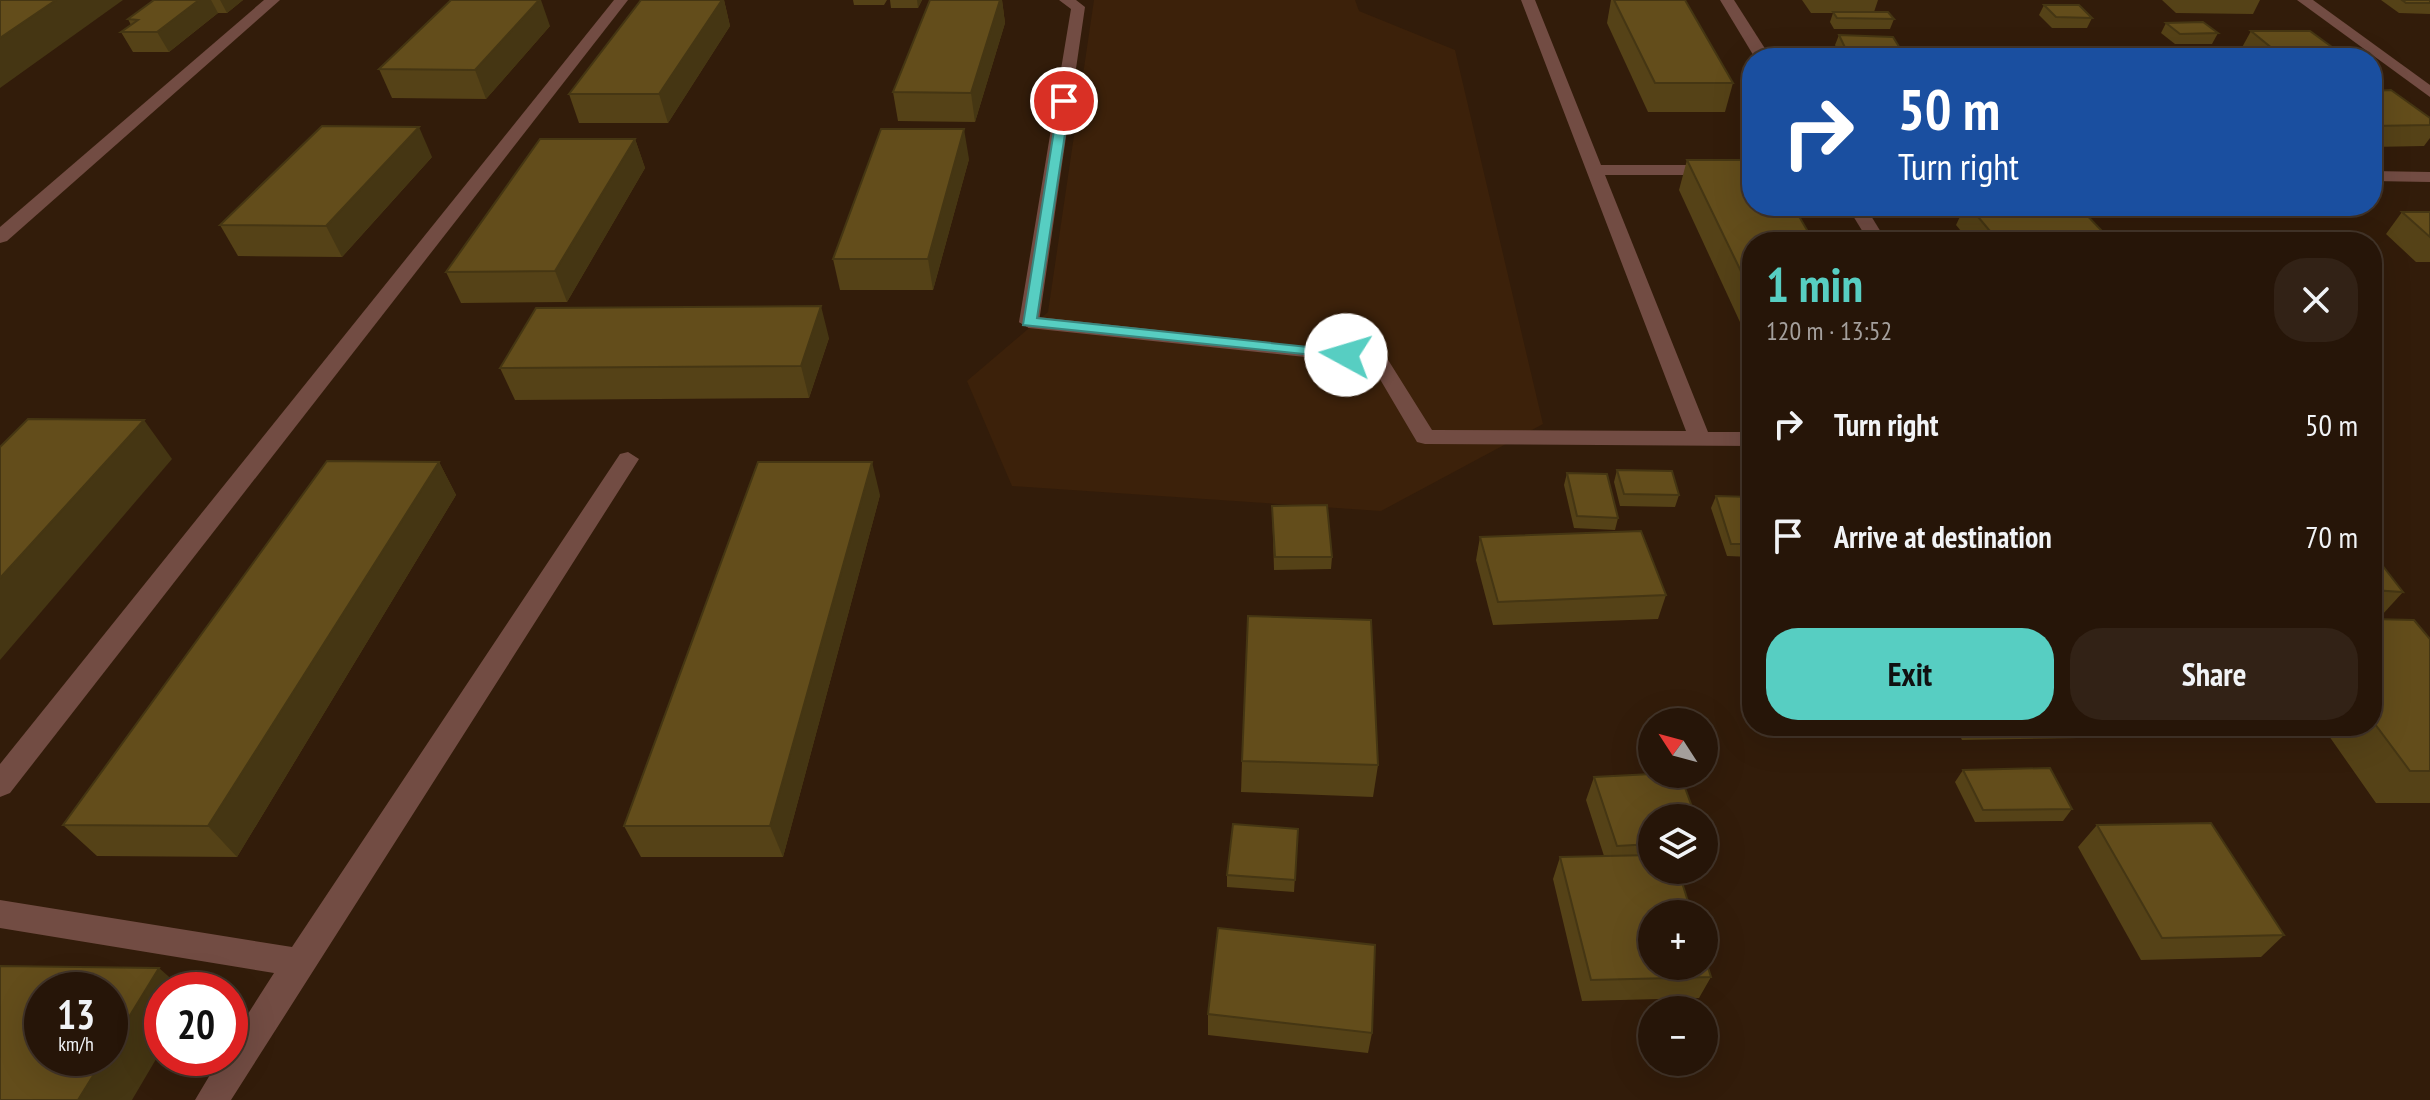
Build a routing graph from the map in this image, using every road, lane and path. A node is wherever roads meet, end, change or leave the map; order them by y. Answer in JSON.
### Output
{"nodes":[{"id":1,"x":273,"y":0,"type":"edge"},
{"id":2,"x":621,"y":0,"type":"edge"},
{"id":3,"x":1066,"y":0,"type":"edge"},
{"id":4,"x":1528,"y":0,"type":"edge"},
{"id":5,"x":1727,"y":0,"type":"edge"},
{"id":6,"x":2304,"y":0,"type":"edge"},
{"id":7,"x":1757,"y":48,"type":"edge"},
{"id":8,"x":2370,"y":48,"type":"edge"},
{"id":9,"x":2382,"y":57,"type":"edge"},
{"id":10,"x":2430,"y":92,"type":"edge"},
{"id":11,"x":1595,"y":170,"type":"junction"},
{"id":12,"x":1742,"y":170,"type":"edge"},
{"id":13,"x":2382,"y":176,"type":"edge"},
{"id":14,"x":2430,"y":177,"type":"edge"},
{"id":15,"x":0,"y":237,"type":"edge"},
{"id":16,"x":1700,"y":438,"type":"junction"},
{"id":17,"x":1742,"y":439,"type":"edge"},
{"id":18,"x":628,"y":459,"type":"dead end"},
{"id":19,"x":0,"y":785,"type":"edge"},
{"id":20,"x":0,"y":914,"type":"edge"},
{"id":21,"x":299,"y":963,"type":"junction"},
{"id":22,"x":212,"y":1100,"type":"edge"}],
"edges":[{"from":1,"to":15,"type":"street"},
{"from":2,"to":19,"type":"street"},
{"from":3,"to":16,"type":"street"},
{"from":4,"to":11,"type":"street"},
{"from":5,"to":7,"type":"street"},
{"from":6,"to":8,"type":"street"},
{"from":9,"to":10,"type":"street"},
{"from":11,"to":12,"type":"street"},
{"from":11,"to":16,"type":"street"},
{"from":13,"to":14,"type":"street"},
{"from":16,"to":17,"type":"street"},
{"from":18,"to":21,"type":"street"},
{"from":20,"to":21,"type":"street"},
{"from":21,"to":22,"type":"street"}]}
